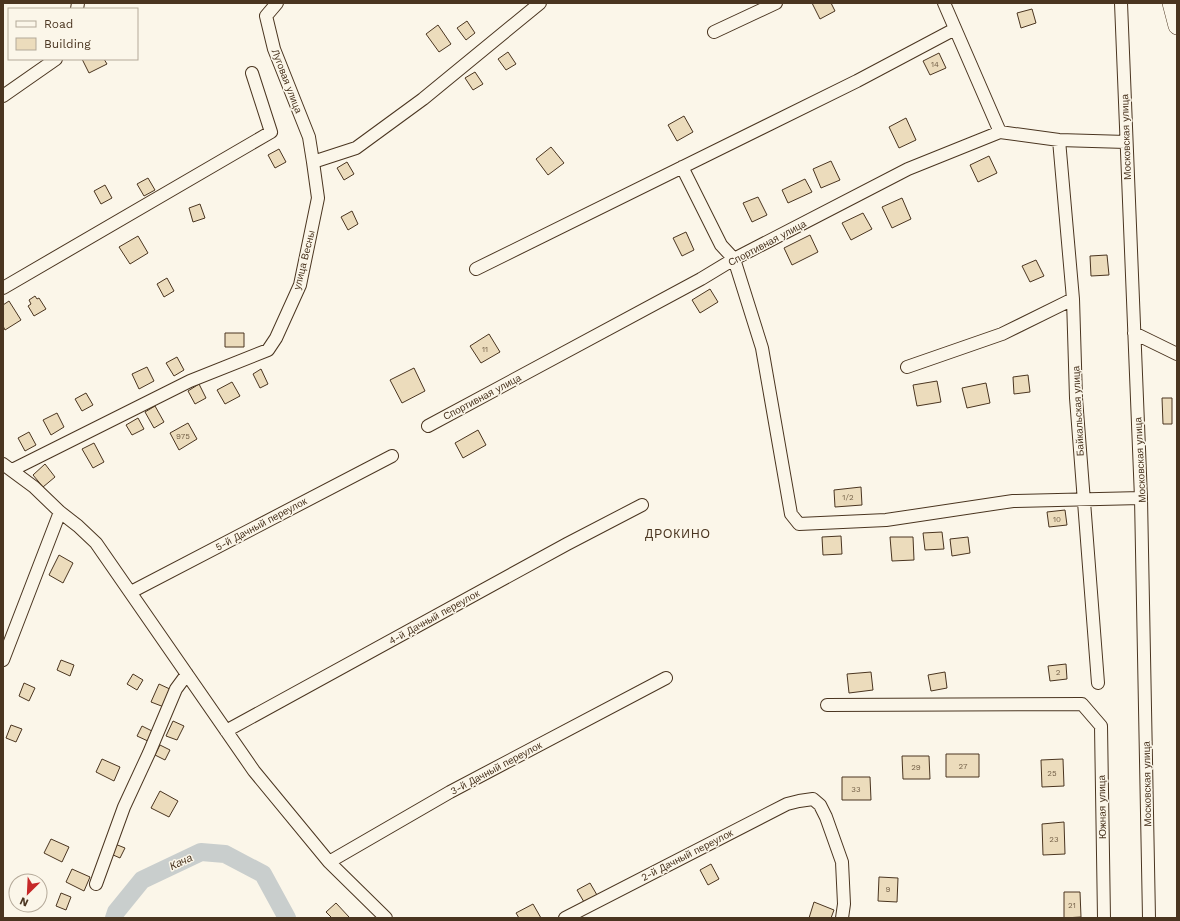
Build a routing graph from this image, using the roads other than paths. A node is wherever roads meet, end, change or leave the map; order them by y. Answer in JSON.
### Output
{"nodes":[{"id":1,"x":277,"y":3,"type":"edge"},
{"id":2,"x":540,"y":3,"type":"edge"},
{"id":3,"x":776,"y":3,"type":"edge"},
{"id":4,"x":944,"y":3,"type":"edge"},
{"id":5,"x":1121,"y":3,"type":"edge"},
{"id":6,"x":1171,"y":3,"type":"edge"},
{"id":7,"x":1177,"y":26,"type":"edge"},
{"id":8,"x":955,"y":29,"type":"junction"},
{"id":9,"x":714,"y":32,"type":"dead end"},
{"id":10,"x":55,"y":60,"type":"edge"},
{"id":11,"x":252,"y":73,"type":"dead end"},
{"id":12,"x":3,"y":96,"type":"edge"},
{"id":13,"x":1000,"y":132,"type":"junction"},
{"id":14,"x":1059,"y":140,"type":"junction"},
{"id":15,"x":1126,"y":142,"type":"junction"},
{"id":16,"x":313,"y":162,"type":"junction"},
{"id":17,"x":682,"y":167,"type":"junction"},
{"id":18,"x":734,"y":259,"type":"junction"},
{"id":19,"x":476,"y":269,"type":"dead end"},
{"id":20,"x":3,"y":288,"type":"edge"},
{"id":21,"x":1073,"y":299,"type":"junction"},
{"id":22,"x":1134,"y":333,"type":"junction"},
{"id":23,"x":1177,"y":354,"type":"edge"},
{"id":24,"x":907,"y":367,"type":"dead end"},
{"id":25,"x":428,"y":426,"type":"dead end"},
{"id":26,"x":392,"y":456,"type":"dead end"},
{"id":27,"x":8,"y":467,"type":"edge"},
{"id":28,"x":1142,"y":498,"type":"junction"},
{"id":29,"x":1084,"y":499,"type":"junction"},
{"id":30,"x":642,"y":505,"type":"dead end"},
{"id":31,"x":60,"y":512,"type":"junction"},
{"id":32,"x":130,"y":592,"type":"junction"},
{"id":33,"x":3,"y":660,"type":"edge"},
{"id":34,"x":187,"y":674,"type":"junction"},
{"id":35,"x":666,"y":678,"type":"dead end"},
{"id":36,"x":1098,"y":683,"type":"dead end"},
{"id":37,"x":827,"y":705,"type":"dead end"},
{"id":38,"x":226,"y":731,"type":"junction"},
{"id":39,"x":329,"y":862,"type":"junction"},
{"id":40,"x":96,"y":884,"type":"dead end"},
{"id":41,"x":386,"y":918,"type":"edge"},
{"id":42,"x":565,"y":918,"type":"edge"},
{"id":43,"x":842,"y":918,"type":"edge"},
{"id":44,"x":1104,"y":918,"type":"edge"},
{"id":45,"x":1149,"y":918,"type":"edge"}],
"edges":[{"from":1,"to":16,"type":"street","name":"Луговая улица"},
{"from":2,"to":16,"type":"street"},
{"from":3,"to":9,"type":"street"},
{"from":4,"to":8,"type":"street"},
{"from":5,"to":15,"type":"street","name":"Московская улица"},
{"from":6,"to":7,"type":"highway"},
{"from":8,"to":13,"type":"street"},
{"from":8,"to":17,"type":"street"},
{"from":10,"to":12,"type":"street"},
{"from":11,"to":20,"type":"street"},
{"from":13,"to":14,"type":"street","name":"Спортивная улица"},
{"from":13,"to":18,"type":"street","name":"Спортивная улица"},
{"from":14,"to":15,"type":"street","name":"Спортивная улица"},
{"from":14,"to":21,"type":"street","name":"Байкальская улица"},
{"from":15,"to":22,"type":"street","name":"Московская улица"},
{"from":16,"to":27,"type":"street","name":"улица Весны"},
{"from":17,"to":18,"type":"street"},
{"from":17,"to":19,"type":"street"},
{"from":18,"to":25,"type":"street","name":"Спортивная улица"},
{"from":18,"to":29,"type":"street"},
{"from":21,"to":24,"type":"street"},
{"from":21,"to":29,"type":"street","name":"Байкальская улица"},
{"from":22,"to":23,"type":"street"},
{"from":22,"to":28,"type":"street","name":"Московская улица"},
{"from":26,"to":32,"type":"street","name":"5-й Дачный переулок"},
{"from":27,"to":31,"type":"street"},
{"from":28,"to":29,"type":"street"},
{"from":28,"to":45,"type":"street","name":"Московская улица"},
{"from":29,"to":36,"type":"street","name":"Байкальская улица"},
{"from":30,"to":38,"type":"street","name":"4-й Дачный переулок"},
{"from":31,"to":32,"type":"street"},
{"from":31,"to":33,"type":"street"},
{"from":32,"to":34,"type":"street"},
{"from":34,"to":38,"type":"street"},
{"from":34,"to":40,"type":"street"},
{"from":35,"to":39,"type":"street","name":"3-й Дачный переулок"},
{"from":37,"to":44,"type":"street","name":"Южная улица"},
{"from":38,"to":39,"type":"street"},
{"from":39,"to":41,"type":"street"},
{"from":42,"to":43,"type":"street","name":"2-й Дачный переулок"}]}
